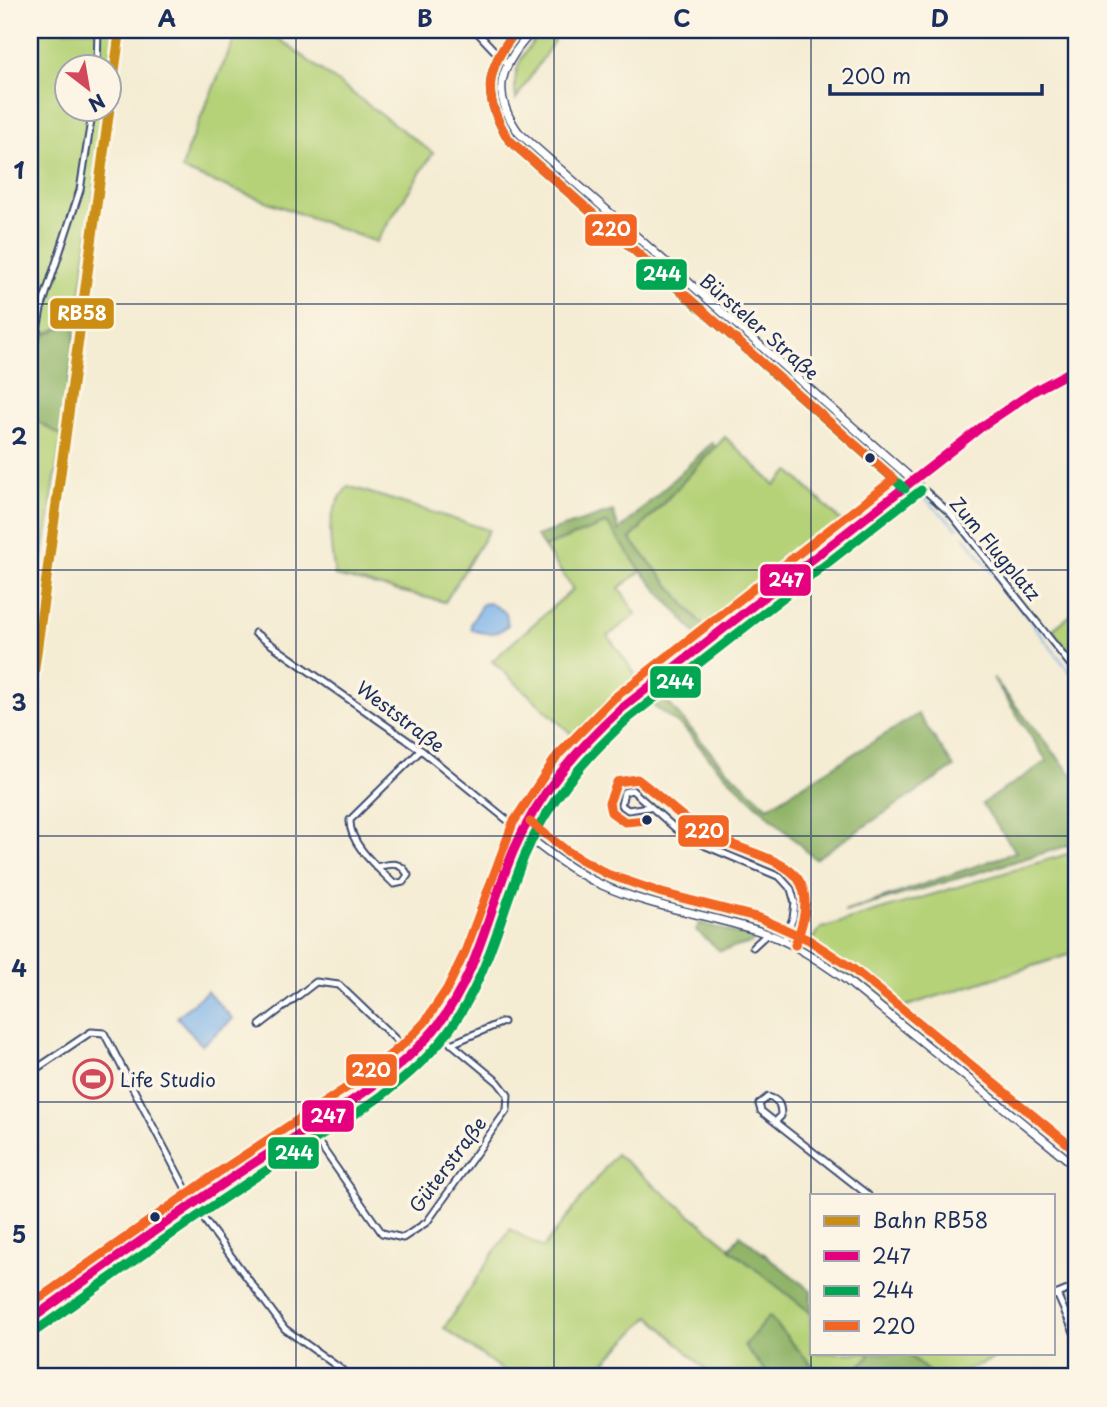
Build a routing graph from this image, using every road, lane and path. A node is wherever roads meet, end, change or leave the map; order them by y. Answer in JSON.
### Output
{"nodes":[{"id":1,"x":98,"y":30,"type":"edge"},
{"id":2,"x":475,"y":30,"type":"edge"},
{"id":3,"x":533,"y":30,"type":"edge"},
{"id":4,"x":97,"y":52,"type":"edge"},
{"id":5,"x":506,"y":63,"type":"junction"},
{"id":6,"x":91,"y":122,"type":"edge"},
{"id":7,"x":30,"y":367,"type":"edge"},
{"id":8,"x":1077,"y":368,"type":"edge"},
{"id":9,"x":913,"y":480,"type":"junction"},
{"id":10,"x":255,"y":633,"type":"dead end"},
{"id":11,"x":1077,"y":673,"type":"edge"},
{"id":12,"x":421,"y":750,"type":"junction"},
{"id":13,"x":649,"y":807,"type":"junction"},
{"id":14,"x":522,"y":832,"type":"junction"},
{"id":15,"x":376,"y":867,"type":"junction"},
{"id":16,"x":767,"y":934,"type":"junction"},
{"id":17,"x":784,"y":941,"type":"junction"},
{"id":18,"x":753,"y":947,"type":"dead end"},
{"id":19,"x":503,"y":1022,"type":"dead end"},
{"id":20,"x":260,"y":1024,"type":"dead end"},
{"id":21,"x":434,"y":1029,"type":"junction"},
{"id":22,"x":451,"y":1044,"type":"junction"},
{"id":23,"x":411,"y":1054,"type":"junction"},
{"id":24,"x":30,"y":1073,"type":"edge"},
{"id":25,"x":775,"y":1122,"type":"junction"},
{"id":26,"x":309,"y":1129,"type":"junction"},
{"id":27,"x":1077,"y":1167,"type":"edge"},
{"id":28,"x":867,"y":1194,"type":"edge"},
{"id":29,"x":193,"y":1204,"type":"junction"},
{"id":30,"x":1077,"y":1286,"type":"edge"},
{"id":31,"x":1055,"y":1295,"type":"edge"},
{"id":32,"x":30,"y":1320,"type":"edge"},
{"id":33,"x":1077,"y":1339,"type":"edge"},
{"id":34,"x":352,"y":1377,"type":"edge"}],
"edges":[{"from":1,"to":4,"type":"street"},
{"from":2,"to":5,"type":"street"},
{"from":3,"to":5,"type":"street"},
{"from":5,"to":9,"type":"street","name":"Bürsteler Straße"},
{"from":6,"to":7,"type":"street"},
{"from":8,"to":9,"type":"street"},
{"from":9,"to":11,"type":"street","name":"Zum Flugplatz"},
{"from":9,"to":14,"type":"street"},
{"from":10,"to":12,"type":"street","name":"Weststraße"},
{"from":12,"to":14,"type":"street","name":"Weststraße"},
{"from":12,"to":15,"type":"street"},
{"from":13,"to":13,"type":"street"},
{"from":13,"to":17,"type":"street"},
{"from":14,"to":16,"type":"street"},
{"from":14,"to":21,"type":"street"},
{"from":15,"to":15,"type":"street"},
{"from":16,"to":17,"type":"street"},
{"from":16,"to":18,"type":"street"},
{"from":17,"to":27,"type":"street"},
{"from":19,"to":22,"type":"street"},
{"from":20,"to":23,"type":"street"},
{"from":21,"to":22,"type":"street","name":"Güterstraße"},
{"from":21,"to":23,"type":"street"},
{"from":22,"to":26,"type":"street","name":"Güterstraße"},
{"from":23,"to":26,"type":"street"},
{"from":24,"to":29,"type":"street"},
{"from":25,"to":25,"type":"street"},
{"from":25,"to":28,"type":"street"},
{"from":26,"to":29,"type":"street"},
{"from":29,"to":32,"type":"street"},
{"from":29,"to":34,"type":"street"},
{"from":30,"to":31,"type":"street"},
{"from":31,"to":33,"type":"street"}]}
